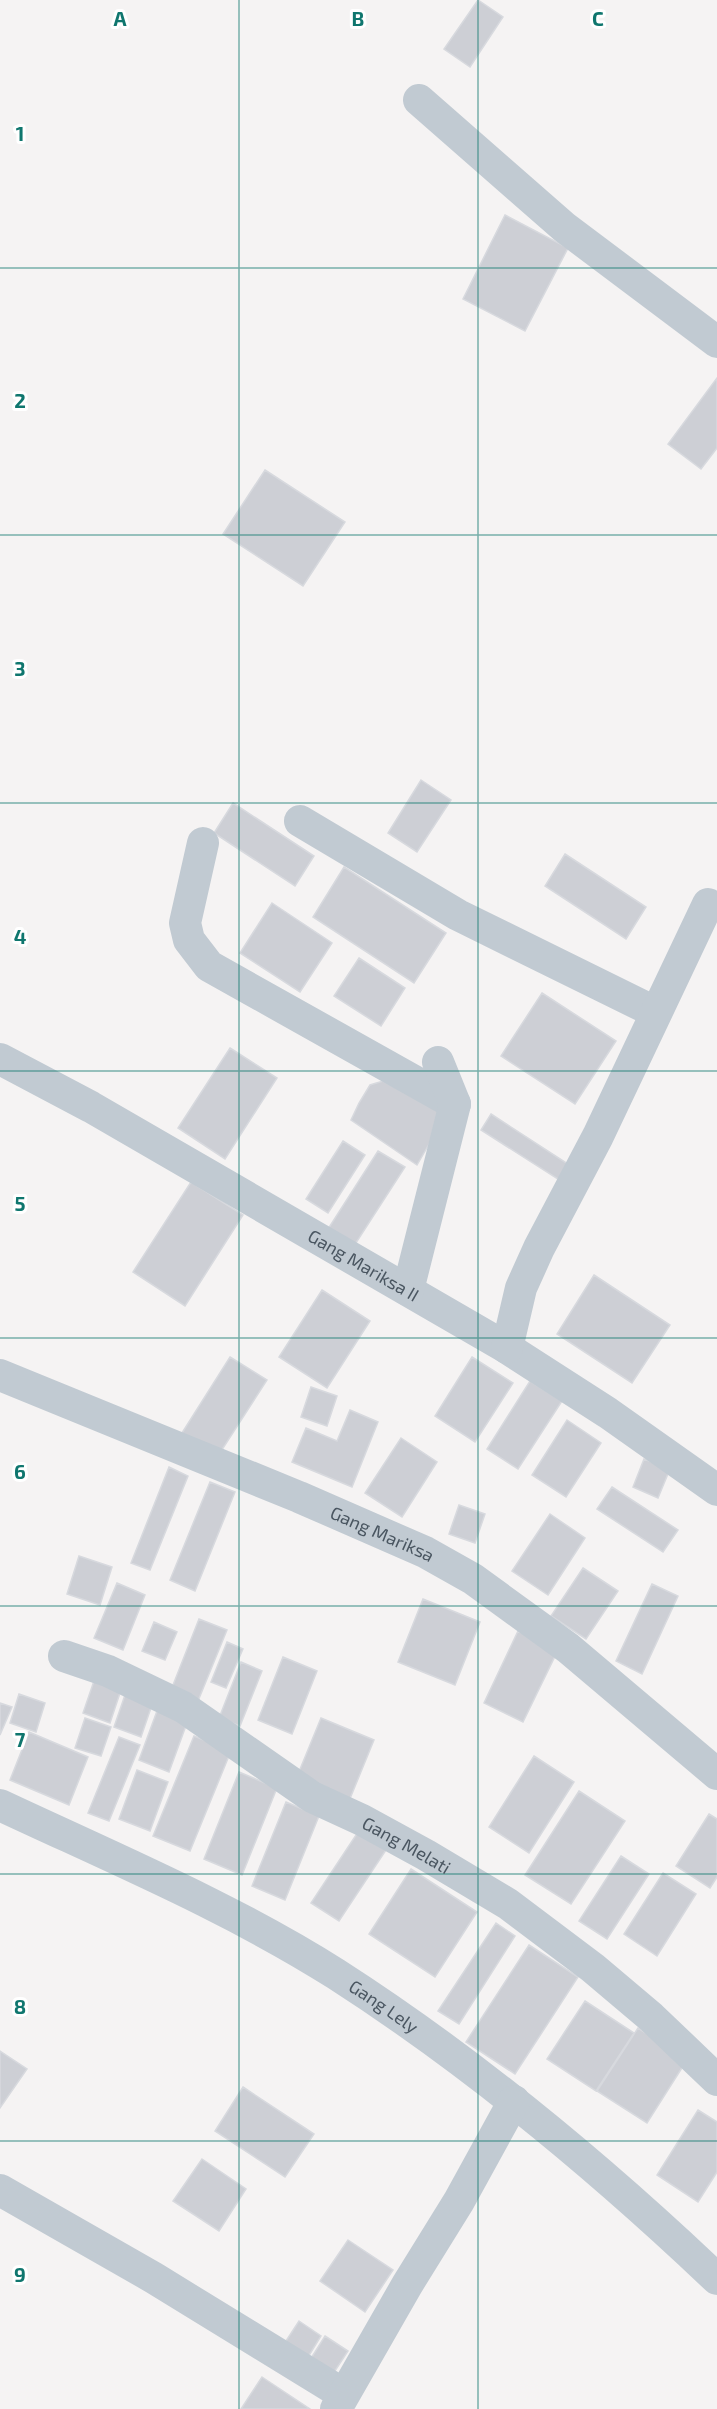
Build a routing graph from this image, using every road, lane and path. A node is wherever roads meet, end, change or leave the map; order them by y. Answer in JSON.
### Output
{"nodes":[{"id":1,"x":419,"y":100,"type":"dead end"},
{"id":2,"x":717,"y":342,"type":"edge"},
{"id":3,"x":300,"y":821,"type":"dead end"},
{"id":4,"x":203,"y":843,"type":"dead end"},
{"id":5,"x":708,"y":904,"type":"dead end"},
{"id":6,"x":655,"y":1012,"type":"junction"},
{"id":7,"x":0,"y":1059,"type":"edge"},
{"id":8,"x":438,"y":1062,"type":"dead end"},
{"id":9,"x":455,"y":1104,"type":"junction"},
{"id":10,"x":408,"y":1290,"type":"junction"},
{"id":11,"x":507,"y":1347,"type":"junction"},
{"id":12,"x":0,"y":1375,"type":"edge"},
{"id":13,"x":717,"y":1490,"type":"edge"},
{"id":14,"x":64,"y":1656,"type":"dead end"},
{"id":15,"x":717,"y":1774,"type":"edge"},
{"id":16,"x":0,"y":1805,"type":"edge"},
{"id":17,"x":717,"y":2080,"type":"edge"},
{"id":18,"x":514,"y":2101,"type":"junction"},
{"id":19,"x":0,"y":2190,"type":"edge"},
{"id":20,"x":717,"y":2279,"type":"edge"},
{"id":21,"x":340,"y":2402,"type":"edge"}],
"edges":[{"from":1,"to":2,"type":"street"},
{"from":3,"to":6,"type":"street"},
{"from":4,"to":9,"type":"street"},
{"from":5,"to":6,"type":"street"},
{"from":6,"to":11,"type":"street"},
{"from":7,"to":10,"type":"street","name":"Gang Mariksa II"},
{"from":8,"to":9,"type":"street"},
{"from":9,"to":10,"type":"street"},
{"from":10,"to":11,"type":"street","name":"Gang Mariksa II"},
{"from":11,"to":13,"type":"street","name":"Gang Mariksa II"},
{"from":12,"to":15,"type":"street","name":"Gang Mariksa"},
{"from":14,"to":17,"type":"street","name":"Gang Melati"},
{"from":16,"to":18,"type":"street","name":"Gang Lely"},
{"from":18,"to":20,"type":"street","name":"Gang Lely"},
{"from":18,"to":21,"type":"street"},
{"from":19,"to":21,"type":"street"}]}
